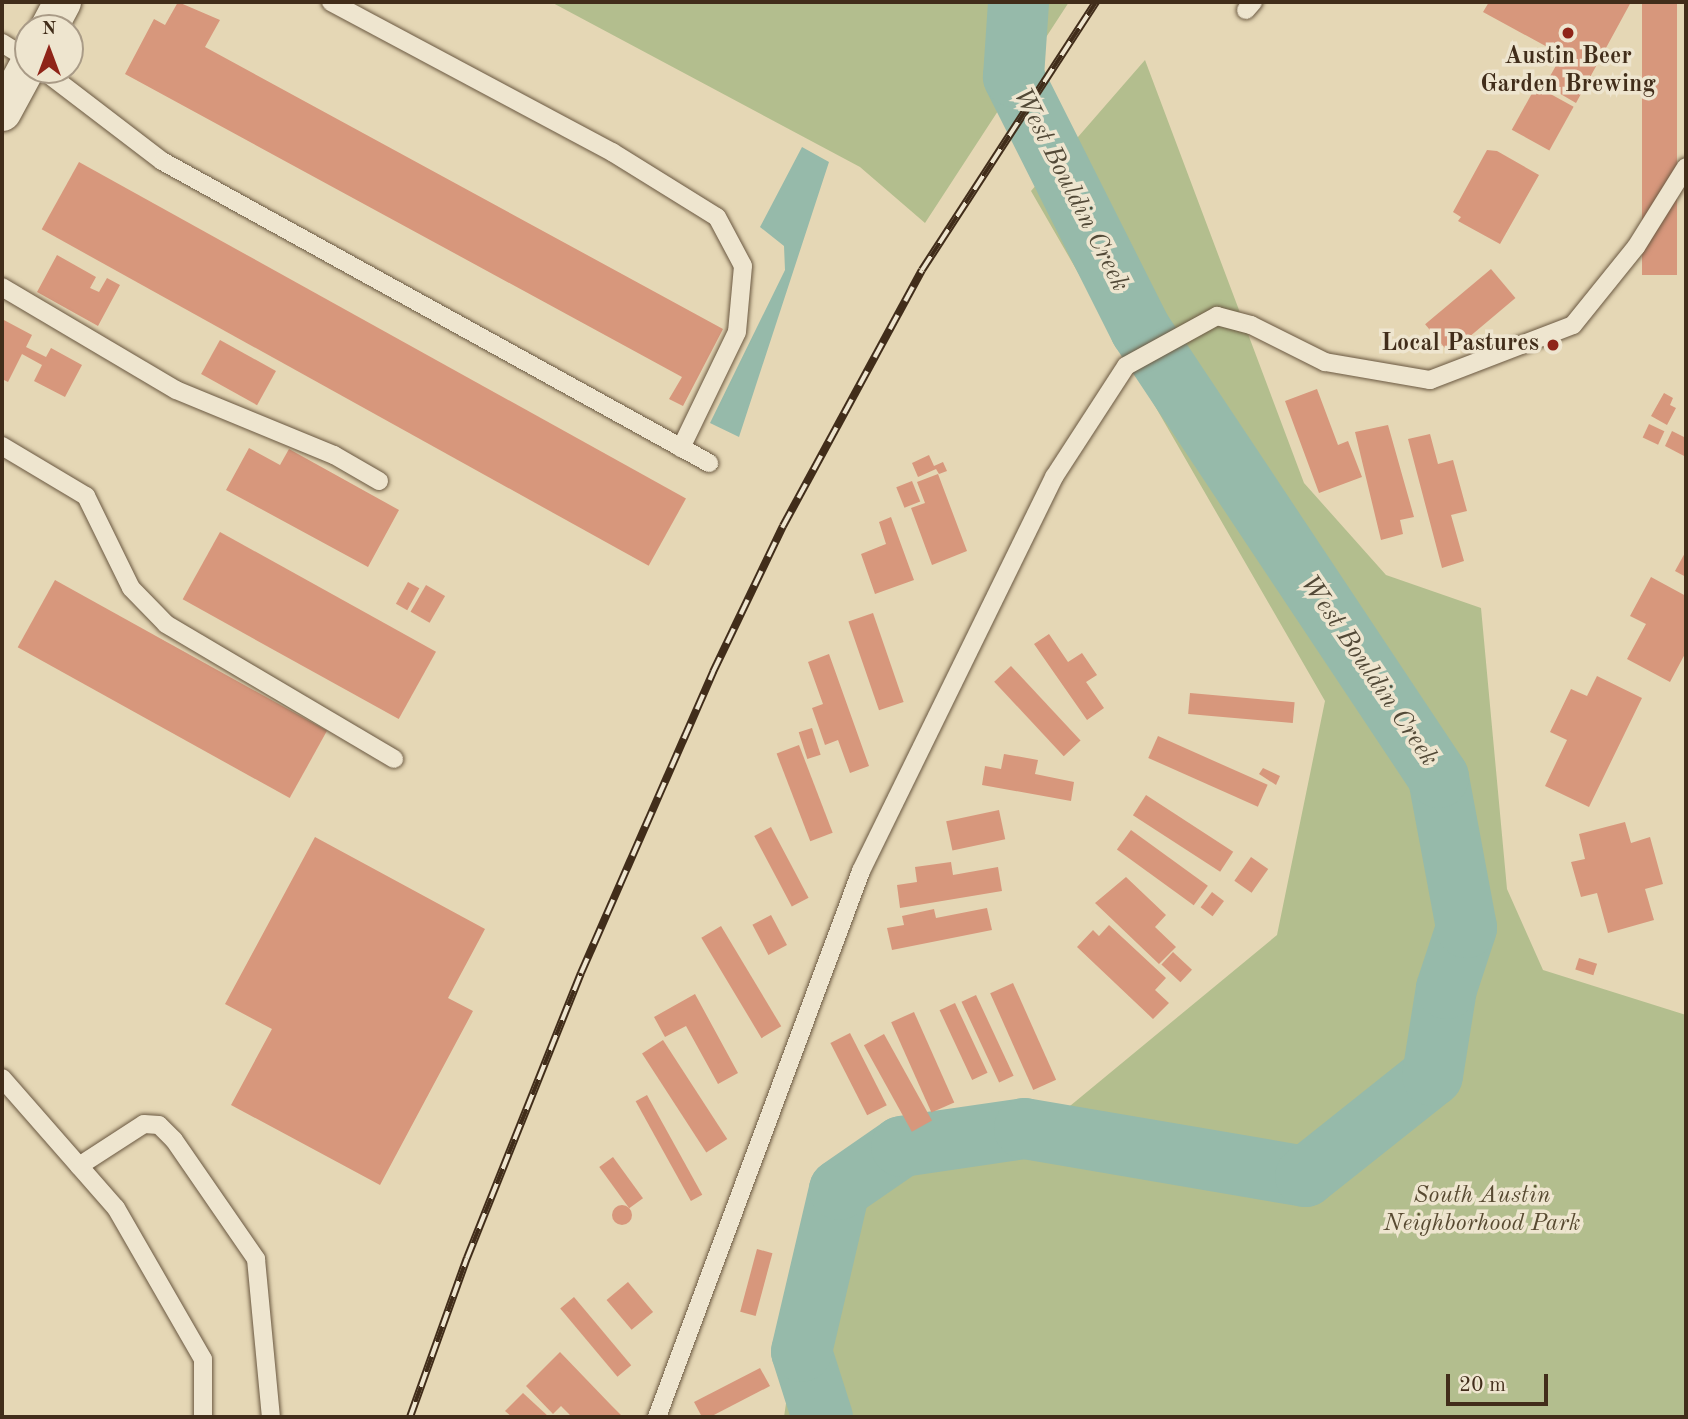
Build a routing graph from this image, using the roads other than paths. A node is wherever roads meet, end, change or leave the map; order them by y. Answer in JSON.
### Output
{"nodes":[{"id":1,"x":331,"y":2,"type":"edge"},
{"id":2,"x":17,"y":84,"type":"edge"},
{"id":3,"x":61,"y":84,"type":"edge"},
{"id":4,"x":2,"y":112,"type":"edge"},
{"id":5,"x":1686,"y":167,"type":"edge"},
{"id":6,"x":2,"y":287,"type":"edge"},
{"id":7,"x":2,"y":446,"type":"edge"},
{"id":8,"x":681,"y":448,"type":"junction"},
{"id":9,"x":709,"y":463,"type":"dead end"},
{"id":10,"x":379,"y":481,"type":"dead end"},
{"id":11,"x":394,"y":759,"type":"dead end"},
{"id":12,"x":2,"y":1078,"type":"edge"},
{"id":13,"x":79,"y":1166,"type":"junction"},
{"id":14,"x":203,"y":1417,"type":"edge"},
{"id":15,"x":271,"y":1417,"type":"edge"},
{"id":16,"x":657,"y":1417,"type":"edge"}],
"edges":[{"from":1,"to":8,"type":"lane"},
{"from":2,"to":4,"type":"street"},
{"from":3,"to":8,"type":"lane"},
{"from":5,"to":16,"type":"lane"},
{"from":6,"to":10,"type":"lane"},
{"from":7,"to":11,"type":"lane"},
{"from":8,"to":9,"type":"lane"},
{"from":12,"to":13,"type":"lane"},
{"from":13,"to":14,"type":"lane"},
{"from":13,"to":15,"type":"lane"}]}
